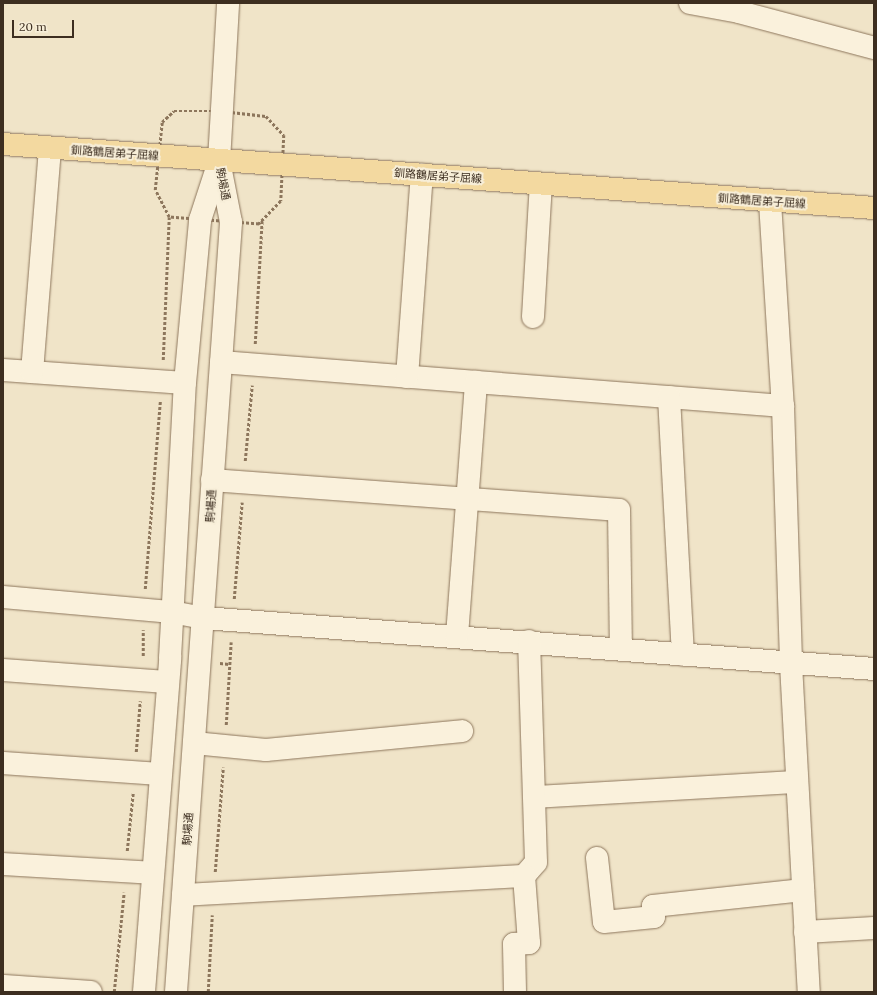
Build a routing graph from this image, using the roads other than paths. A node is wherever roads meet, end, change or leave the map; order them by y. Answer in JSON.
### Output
{"nodes":[{"id":1,"x":228,"y":3,"type":"edge"},
{"id":2,"x":690,"y":3,"type":"edge"},
{"id":3,"x":874,"y":48,"type":"edge"},
{"id":4,"x":3,"y":144,"type":"edge"},
{"id":5,"x":50,"y":148,"type":"junction"},
{"id":6,"x":219,"y":161,"type":"junction"},
{"id":7,"x":422,"y":175,"type":"junction"},
{"id":8,"x":541,"y":184,"type":"junction"},
{"id":9,"x":770,"y":202,"type":"junction"},
{"id":10,"x":874,"y":208,"type":"edge"},
{"id":11,"x":533,"y":316,"type":"dead end"},
{"id":12,"x":220,"y":362,"type":"junction"},
{"id":13,"x":3,"y":370,"type":"edge"},
{"id":14,"x":32,"y":372,"type":"junction"},
{"id":15,"x":407,"y":377,"type":"junction"},
{"id":16,"x":185,"y":382,"type":"junction"},
{"id":17,"x":476,"y":382,"type":"junction"},
{"id":18,"x":668,"y":397,"type":"junction"},
{"id":19,"x":783,"y":406,"type":"junction"},
{"id":20,"x":212,"y":480,"type":"junction"},
{"id":21,"x":468,"y":499,"type":"junction"},
{"id":22,"x":3,"y":597,"type":"edge"},
{"id":23,"x":172,"y":612,"type":"junction"},
{"id":24,"x":204,"y":618,"type":"junction"},
{"id":25,"x":457,"y":636,"type":"junction"},
{"id":26,"x":529,"y":641,"type":"junction"},
{"id":27,"x":621,"y":649,"type":"junction"},
{"id":28,"x":683,"y":655,"type":"junction"},
{"id":29,"x":791,"y":664,"type":"junction"},
{"id":30,"x":874,"y":669,"type":"edge"},
{"id":31,"x":3,"y":670,"type":"edge"},
{"id":32,"x":167,"y":682,"type":"junction"},
{"id":33,"x":462,"y":731,"type":"dead end"},
{"id":34,"x":194,"y":743,"type":"junction"},
{"id":35,"x":3,"y":763,"type":"edge"},
{"id":36,"x":160,"y":774,"type":"junction"},
{"id":37,"x":797,"y":782,"type":"junction"},
{"id":38,"x":535,"y":797,"type":"junction"},
{"id":39,"x":597,"y":858,"type":"dead end"},
{"id":40,"x":3,"y":864,"type":"edge"},
{"id":41,"x":154,"y":873,"type":"junction"},
{"id":42,"x":524,"y":876,"type":"junction"},
{"id":43,"x":803,"y":890,"type":"junction"},
{"id":44,"x":183,"y":895,"type":"junction"},
{"id":45,"x":874,"y":928,"type":"edge"},
{"id":46,"x":806,"y":932,"type":"junction"},
{"id":47,"x":3,"y":986,"type":"edge"},
{"id":48,"x":28,"y":990,"type":"edge"},
{"id":49,"x":91,"y":992,"type":"edge"},
{"id":50,"x":144,"y":992,"type":"edge"},
{"id":51,"x":176,"y":992,"type":"edge"},
{"id":52,"x":515,"y":992,"type":"edge"},
{"id":53,"x":809,"y":992,"type":"edge"}],
"edges":[{"from":1,"to":6,"type":"street"},
{"from":2,"to":3,"type":"street"},
{"from":4,"to":5,"type":"main road","name":"釧路鶴居弟子屈線"},
{"from":5,"to":6,"type":"main road","name":"釧路鶴居弟子屈線"},
{"from":5,"to":14,"type":"street"},
{"from":6,"to":7,"type":"main road","name":"釧路鶴居弟子屈線"},
{"from":6,"to":12,"type":"street","name":"駒場通"},
{"from":6,"to":16,"type":"street","name":"駒場通"},
{"from":7,"to":8,"type":"main road","name":"釧路鶴居弟子屈線"},
{"from":7,"to":15,"type":"street"},
{"from":8,"to":9,"type":"main road","name":"釧路鶴居弟子屈線"},
{"from":8,"to":11,"type":"street"},
{"from":9,"to":10,"type":"main road","name":"釧路鶴居弟子屈線"},
{"from":9,"to":19,"type":"street"},
{"from":12,"to":15,"type":"street"},
{"from":12,"to":20,"type":"street","name":"駒場通"},
{"from":13,"to":14,"type":"street"},
{"from":14,"to":16,"type":"street"},
{"from":15,"to":17,"type":"street"},
{"from":16,"to":23,"type":"street","name":"駒場通"},
{"from":17,"to":18,"type":"street"},
{"from":17,"to":21,"type":"street"},
{"from":18,"to":19,"type":"street"},
{"from":18,"to":28,"type":"street"},
{"from":19,"to":29,"type":"street"},
{"from":20,"to":21,"type":"street"},
{"from":20,"to":24,"type":"street","name":"駒場通"},
{"from":21,"to":25,"type":"street"},
{"from":21,"to":27,"type":"street"},
{"from":22,"to":23,"type":"street"},
{"from":23,"to":24,"type":"street"},
{"from":23,"to":32,"type":"street","name":"駒場通"},
{"from":24,"to":25,"type":"street"},
{"from":24,"to":34,"type":"street","name":"駒場通"},
{"from":25,"to":26,"type":"street"},
{"from":26,"to":27,"type":"street"},
{"from":26,"to":38,"type":"street"},
{"from":27,"to":28,"type":"street"},
{"from":28,"to":29,"type":"street"},
{"from":29,"to":30,"type":"street"},
{"from":29,"to":37,"type":"street"},
{"from":31,"to":32,"type":"street"},
{"from":32,"to":36,"type":"street","name":"駒場通"},
{"from":33,"to":34,"type":"street"},
{"from":34,"to":44,"type":"street","name":"駒場通"},
{"from":35,"to":36,"type":"street"},
{"from":36,"to":41,"type":"street","name":"駒場通"},
{"from":37,"to":38,"type":"street"},
{"from":37,"to":43,"type":"street"},
{"from":38,"to":42,"type":"street"},
{"from":39,"to":43,"type":"street"},
{"from":40,"to":41,"type":"street"},
{"from":41,"to":50,"type":"street","name":"駒場通"},
{"from":42,"to":44,"type":"street"},
{"from":42,"to":52,"type":"street"},
{"from":43,"to":46,"type":"street"},
{"from":44,"to":51,"type":"street","name":"駒場通"},
{"from":45,"to":46,"type":"street"},
{"from":46,"to":53,"type":"street"},
{"from":47,"to":48,"type":"street"},
{"from":48,"to":49,"type":"street"}]}
